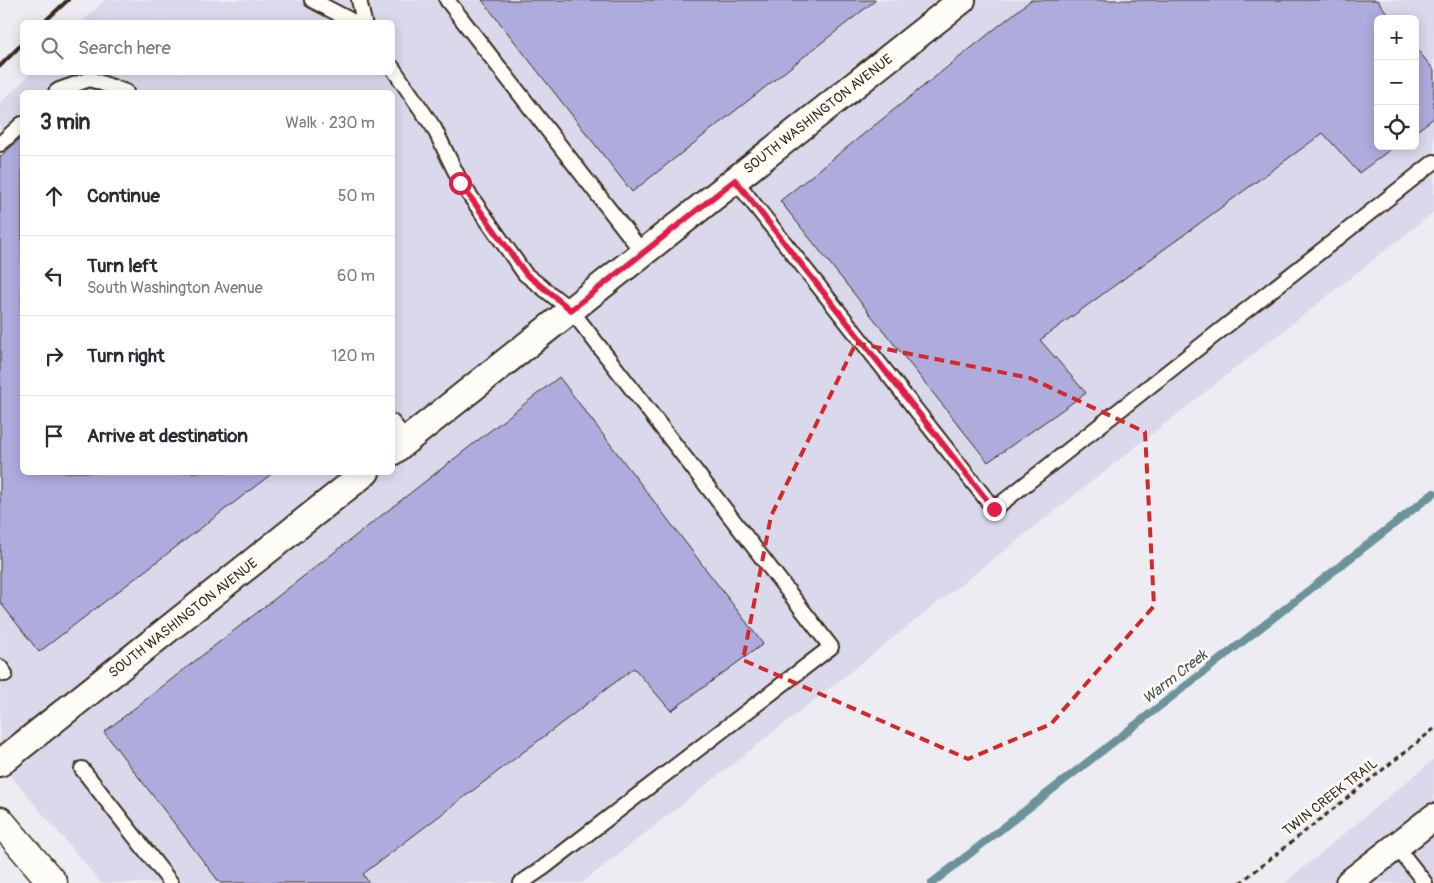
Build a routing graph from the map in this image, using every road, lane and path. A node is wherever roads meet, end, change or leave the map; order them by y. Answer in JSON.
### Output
{"nodes":[{"id":1,"x":312,"y":0,"type":"edge"},
{"id":2,"x":359,"y":0,"type":"edge"},
{"id":3,"x":447,"y":0,"type":"edge"},
{"id":4,"x":962,"y":0,"type":"edge"},
{"id":5,"x":350,"y":20,"type":"edge"},
{"id":6,"x":364,"y":20,"type":"edge"},
{"id":7,"x":395,"y":71,"type":"edge"},
{"id":8,"x":59,"y":90,"type":"edge"},
{"id":9,"x":120,"y":90,"type":"edge"},
{"id":10,"x":20,"y":126,"type":"edge"},
{"id":11,"x":0,"y":144,"type":"edge"},
{"id":12,"x":1434,"y":162,"type":"edge"},
{"id":13,"x":735,"y":180,"type":"junction"},
{"id":14,"x":643,"y":253,"type":"junction"},
{"id":15,"x":571,"y":310,"type":"junction"},
{"id":16,"x":397,"y":438,"type":"edge"},
{"id":17,"x":362,"y":475,"type":"edge"},
{"id":18,"x":1434,"y":729,"type":"edge"},
{"id":19,"x":0,"y":763,"type":"edge"},
{"id":20,"x":82,"y":769,"type":"dead end"},
{"id":21,"x":1434,"y":817,"type":"edge"},
{"id":22,"x":0,"y":821,"type":"edge"},
{"id":23,"x":1396,"y":846,"type":"junction"},
{"id":24,"x":163,"y":880,"type":"edge"},
{"id":25,"x":1361,"y":880,"type":"edge"},
{"id":26,"x":53,"y":883,"type":"edge"},
{"id":27,"x":521,"y":883,"type":"edge"},
{"id":28,"x":1240,"y":883,"type":"edge"},
{"id":29,"x":1425,"y":883,"type":"edge"}],
"edges":[{"from":1,"to":5,"type":"lane"},
{"from":2,"to":6,"type":"lane"},
{"from":3,"to":14,"type":"lane"},
{"from":4,"to":13,"type":"street","name":"SOUTH WASHINGTON AVENUE"},
{"from":7,"to":15,"type":"lane"},
{"from":8,"to":9,"type":"lane"},
{"from":10,"to":11,"type":"lane"},
{"from":12,"to":13,"type":"lane"},
{"from":13,"to":14,"type":"street","name":"SOUTH WASHINGTON AVENUE"},
{"from":14,"to":15,"type":"street","name":"SOUTH WASHINGTON AVENUE"},
{"from":15,"to":16,"type":"street","name":"SOUTH WASHINGTON AVENUE"},
{"from":15,"to":27,"type":"lane"},
{"from":17,"to":19,"type":"street","name":"SOUTH WASHINGTON AVENUE"},
{"from":18,"to":28,"type":"path","name":"TWIN CREEK TRAIL"},
{"from":20,"to":24,"type":"lane"},
{"from":21,"to":23,"type":"street"},
{"from":22,"to":26,"type":"street"},
{"from":23,"to":25,"type":"street"},
{"from":23,"to":29,"type":"lane"}]}
